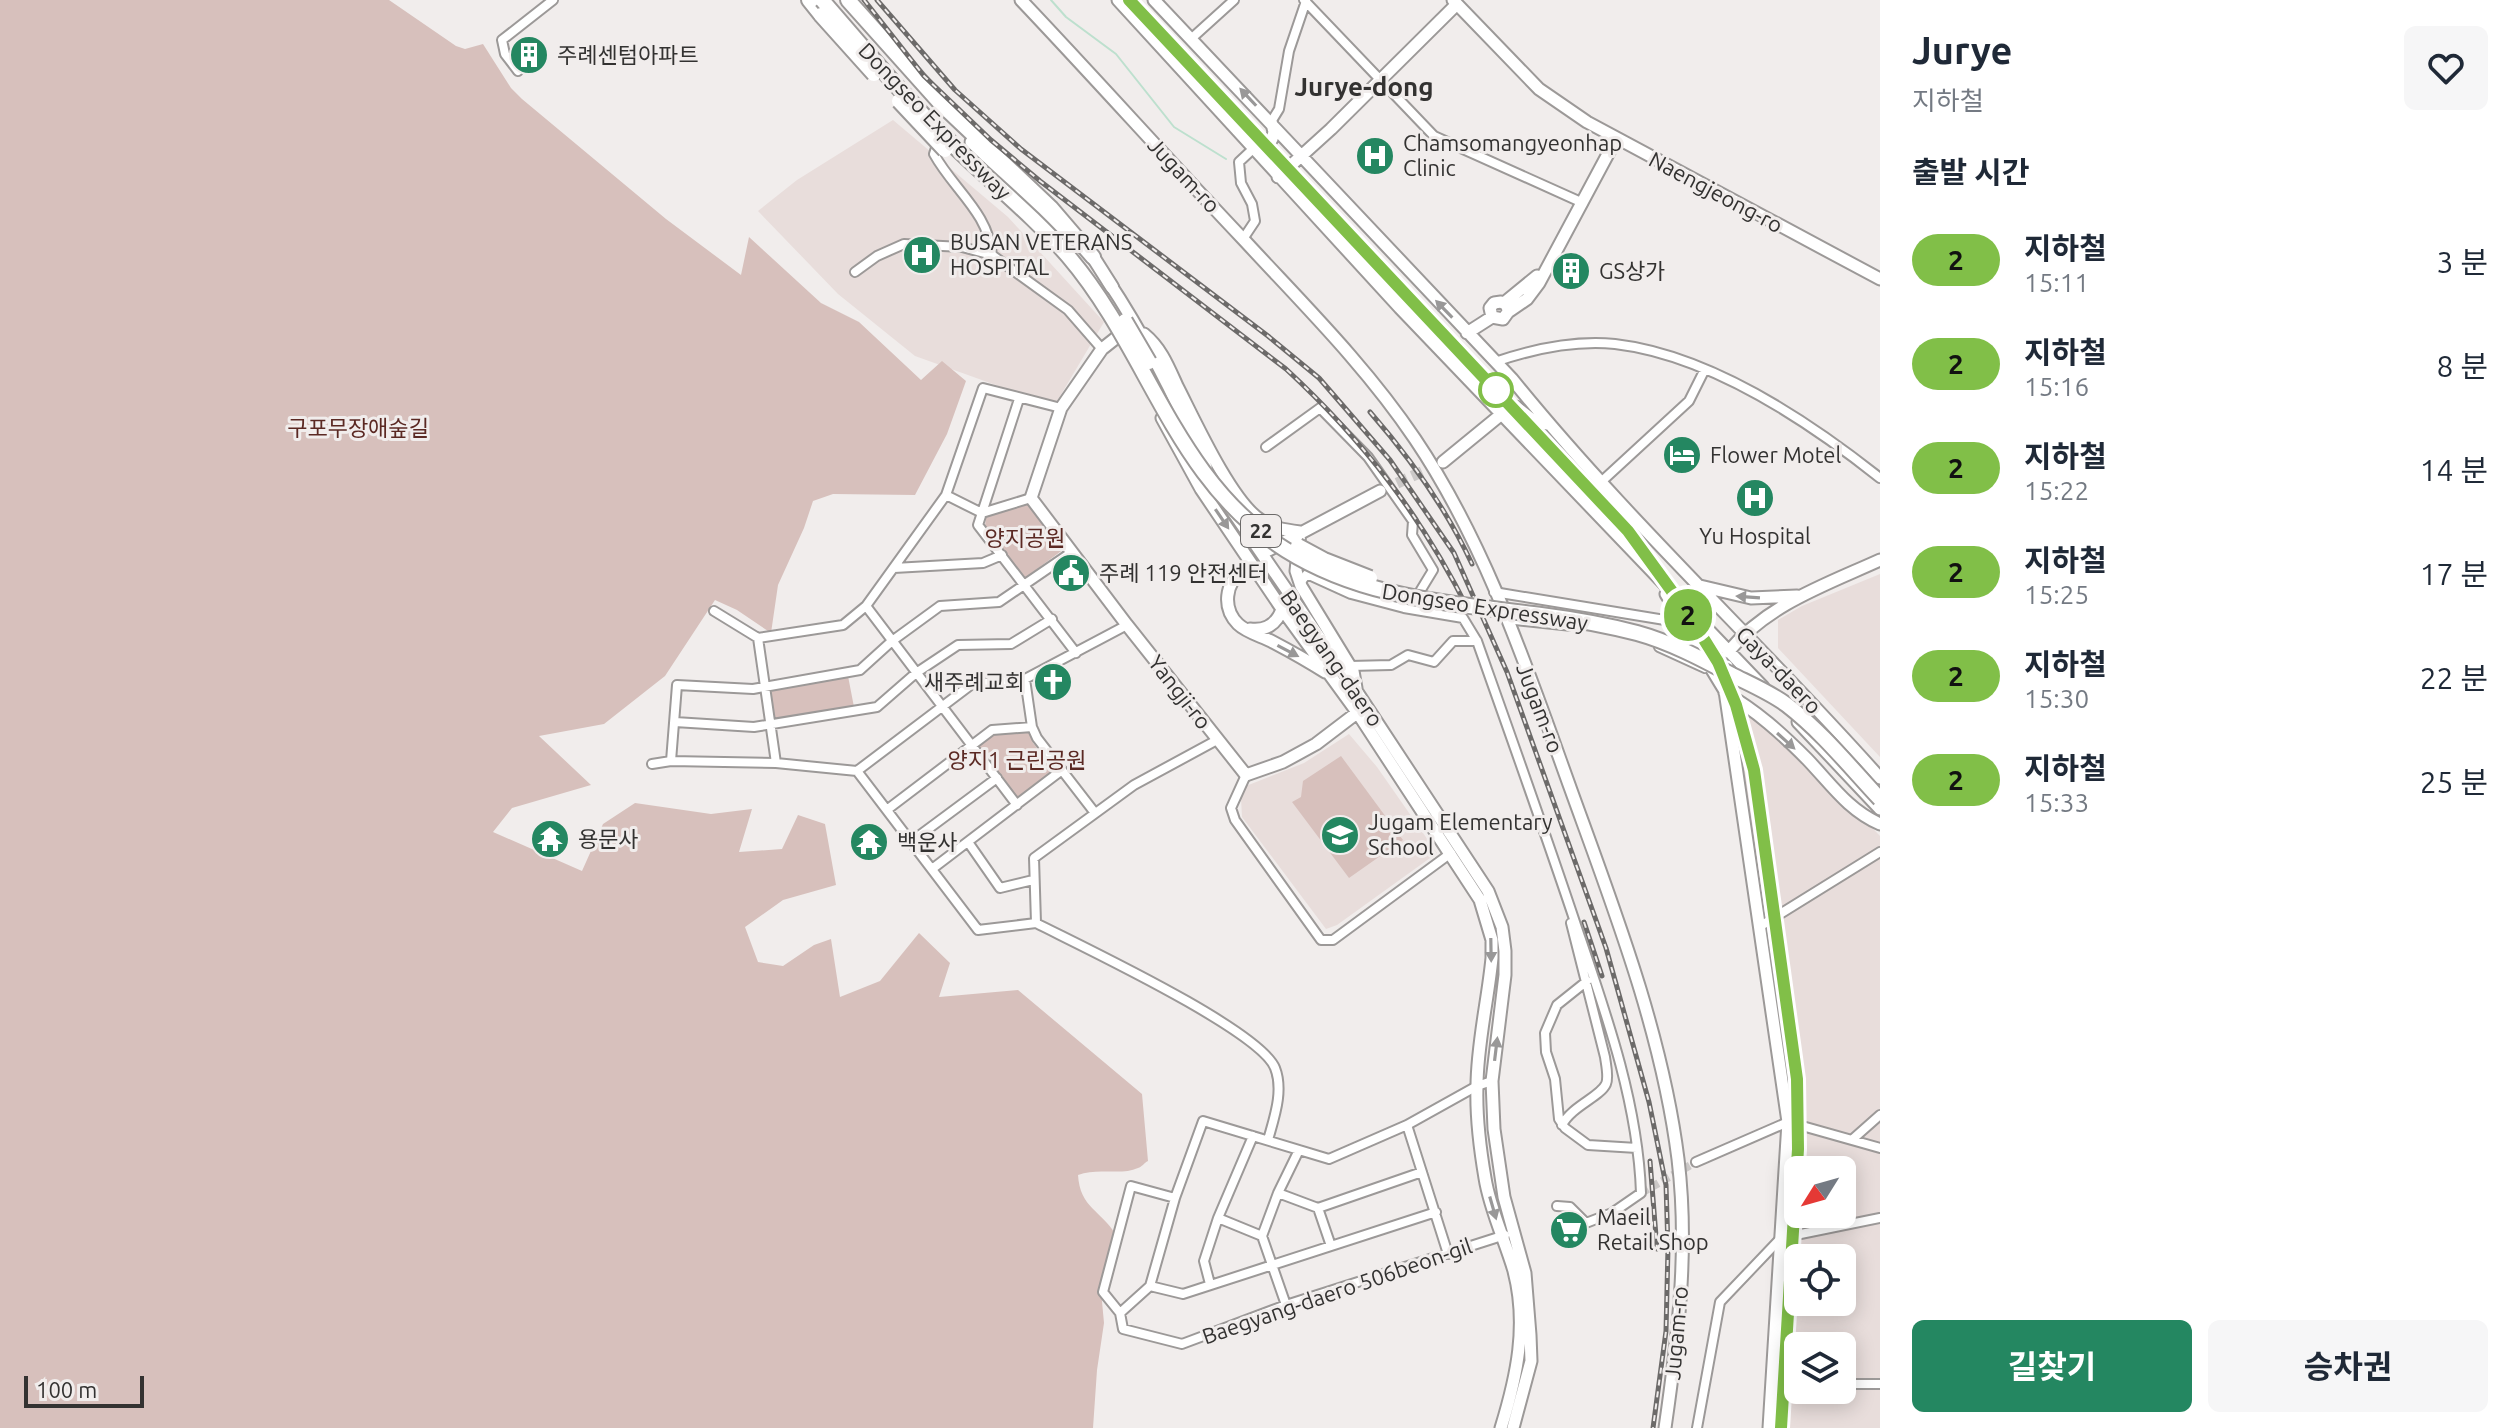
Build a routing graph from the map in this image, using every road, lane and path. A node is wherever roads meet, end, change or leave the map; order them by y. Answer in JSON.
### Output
{"nodes":[{"id":1,"x":553,"y":0,"type":"edge"},
{"id":2,"x":811,"y":0,"type":"edge"},
{"id":3,"x":822,"y":0,"type":"edge"},
{"id":4,"x":834,"y":0,"type":"edge"},
{"id":5,"x":845,"y":0,"type":"edge"},
{"id":6,"x":1021,"y":0,"type":"edge"},
{"id":7,"x":1118,"y":0,"type":"edge"},
{"id":8,"x":1154,"y":0,"type":"edge"},
{"id":9,"x":1234,"y":0,"type":"edge"},
{"id":10,"x":1305,"y":1,"type":"edge"},
{"id":11,"x":1457,"y":1,"type":"edge"},
{"id":12,"x":1192,"y":38,"type":"junction"},
{"id":13,"x":518,"y":71,"type":"dead end"},
{"id":14,"x":1379,"y":80,"type":"junction"},
{"id":15,"x":1229,"y":121,"type":"junction"},
{"id":16,"x":1271,"y":122,"type":"junction"},
{"id":17,"x":939,"y":137,"type":"junction"},
{"id":18,"x":1616,"y":139,"type":"junction"},
{"id":19,"x":1254,"y":148,"type":"junction"},
{"id":20,"x":1301,"y":155,"type":"junction"},
{"id":21,"x":1278,"y":177,"type":"junction"},
{"id":22,"x":1583,"y":203,"type":"junction"},
{"id":23,"x":1243,"y":239,"type":"junction"},
{"id":24,"x":992,"y":255,"type":"junction"},
{"id":25,"x":1093,"y":257,"type":"joint"},
{"id":26,"x":1070,"y":269,"type":"joint"},
{"id":27,"x":855,"y":272,"type":"dead end"},
{"id":28,"x":1880,"y":279,"type":"edge"},
{"id":29,"x":1112,"y":287,"type":"junction"},
{"id":30,"x":1097,"y":299,"type":"junction"},
{"id":31,"x":1136,"y":326,"type":"junction"},
{"id":32,"x":1467,"y":333,"type":"junction"},
{"id":33,"x":1120,"y":335,"type":"junction"},
{"id":34,"x":1102,"y":349,"type":"junction"},
{"id":35,"x":1495,"y":362,"type":"junction"},
{"id":36,"x":1705,"y":369,"type":"junction"},
{"id":37,"x":1019,"y":399,"type":"junction"},
{"id":38,"x":1061,"y":408,"type":"junction"},
{"id":39,"x":1502,"y":414,"type":"junction"},
{"id":40,"x":1548,"y":424,"type":"junction"},
{"id":41,"x":1266,"y":447,"type":"dead end"},
{"id":42,"x":1443,"y":462,"type":"tunnel mouth"},
{"id":43,"x":1880,"y":478,"type":"edge"},
{"id":44,"x":1601,"y":482,"type":"junction"},
{"id":45,"x":1380,"y":491,"type":"tunnel mouth"},
{"id":46,"x":946,"y":495,"type":"junction"},
{"id":47,"x":1031,"y":498,"type":"junction"},
{"id":48,"x":982,"y":513,"type":"junction"},
{"id":49,"x":1300,"y":532,"type":"junction"},
{"id":50,"x":1269,"y":550,"type":"dead end"},
{"id":51,"x":1072,"y":552,"type":"junction"},
{"id":52,"x":1002,"y":555,"type":"junction"},
{"id":53,"x":1880,"y":560,"type":"edge"},
{"id":54,"x":894,"y":568,"type":"junction"},
{"id":55,"x":1243,"y":570,"type":"dead end"},
{"id":56,"x":1655,"y":576,"type":"junction"},
{"id":57,"x":1300,"y":583,"type":"junction"},
{"id":58,"x":1696,"y":584,"type":"junction"},
{"id":59,"x":1026,"y":585,"type":"junction"},
{"id":60,"x":1494,"y":592,"type":"junction"},
{"id":61,"x":1802,"y":595,"type":"junction"},
{"id":62,"x":866,"y":606,"type":"junction"},
{"id":63,"x":1409,"y":608,"type":"junction"},
{"id":64,"x":1282,"y":609,"type":"junction"},
{"id":65,"x":714,"y":611,"type":"dead end"},
{"id":66,"x":1678,"y":614,"type":"junction"},
{"id":67,"x":1052,"y":619,"type":"junction"},
{"id":68,"x":1505,"y":619,"type":"junction"},
{"id":69,"x":1761,"y":619,"type":"junction"},
{"id":70,"x":1127,"y":625,"type":"junction"},
{"id":71,"x":1242,"y":628,"type":"junction"},
{"id":72,"x":1743,"y":633,"type":"junction"},
{"id":73,"x":758,"y":638,"type":"junction"},
{"id":74,"x":892,"y":641,"type":"junction"},
{"id":75,"x":1477,"y":641,"type":"junction"},
{"id":76,"x":1728,"y":652,"type":"junction"},
{"id":77,"x":1076,"y":653,"type":"junction"},
{"id":78,"x":1766,"y":657,"type":"junction"},
{"id":79,"x":1350,"y":666,"type":"junction"},
{"id":80,"x":916,"y":673,"type":"junction"},
{"id":81,"x":1714,"y":673,"type":"junction"},
{"id":82,"x":1333,"y":677,"type":"junction"},
{"id":83,"x":1025,"y":679,"type":"junction"},
{"id":84,"x":764,"y":686,"type":"junction"},
{"id":85,"x":1357,"y":692,"type":"junction"},
{"id":86,"x":1725,"y":692,"type":"junction"},
{"id":87,"x":941,"y":706,"type":"junction"},
{"id":88,"x":1362,"y":710,"type":"junction"},
{"id":89,"x":675,"y":722,"type":"junction"},
{"id":90,"x":770,"y":724,"type":"junction"},
{"id":91,"x":1032,"y":727,"type":"junction"},
{"id":92,"x":1217,"y":740,"type":"junction"},
{"id":93,"x":971,"y":746,"type":"junction"},
{"id":94,"x":671,"y":761,"type":"junction"},
{"id":95,"x":776,"y":763,"type":"junction"},
{"id":96,"x":652,"y":764,"type":"dead end"},
{"id":97,"x":1839,"y":765,"type":"junction"},
{"id":98,"x":1062,"y":770,"type":"junction"},
{"id":99,"x":857,"y":771,"type":"junction"},
{"id":100,"x":1246,"y":775,"type":"junction"},
{"id":101,"x":1880,"y":776,"type":"edge"},
{"id":102,"x":997,"y":778,"type":"junction"},
{"id":103,"x":1880,"y":787,"type":"edge"},
{"id":104,"x":1880,"y":799,"type":"edge"},
{"id":105,"x":1017,"y":805,"type":"junction"},
{"id":106,"x":888,"y":809,"type":"junction"},
{"id":107,"x":1880,"y":809,"type":"edge"},
{"id":108,"x":1095,"y":813,"type":"junction"},
{"id":109,"x":1880,"y":822,"type":"edge"},
{"id":110,"x":912,"y":841,"type":"junction"},
{"id":111,"x":968,"y":842,"type":"junction"},
{"id":112,"x":1880,"y":852,"type":"edge"},
{"id":113,"x":1451,"y":853,"type":"junction"},
{"id":114,"x":932,"y":869,"type":"junction"},
{"id":115,"x":1560,"y":878,"type":"junction"},
{"id":116,"x":1033,"y":880,"type":"junction"},
{"id":117,"x":1036,"y":923,"type":"junction"},
{"id":118,"x":1759,"y":927,"type":"junction"},
{"id":119,"x":1594,"y":976,"type":"junction"},
{"id":120,"x":1584,"y":983,"type":"junction"},
{"id":121,"x":1492,"y":1081,"type":"junction"},
{"id":122,"x":1477,"y":1086,"type":"junction"},
{"id":123,"x":1880,"y":1115,"type":"edge"},
{"id":124,"x":1788,"y":1122,"type":"junction"},
{"id":125,"x":1407,"y":1125,"type":"junction"},
{"id":126,"x":1562,"y":1125,"type":"junction"},
{"id":127,"x":1253,"y":1136,"type":"junction"},
{"id":128,"x":1854,"y":1138,"type":"junction"},
{"id":129,"x":1268,"y":1140,"type":"junction"},
{"id":130,"x":1637,"y":1148,"type":"junction"},
{"id":131,"x":1880,"y":1148,"type":"edge"},
{"id":132,"x":1299,"y":1150,"type":"junction"},
{"id":133,"x":1696,"y":1162,"type":"tunnel mouth"},
{"id":134,"x":1422,"y":1172,"type":"junction"},
{"id":135,"x":1278,"y":1193,"type":"junction"},
{"id":136,"x":1175,"y":1198,"type":"junction"},
{"id":137,"x":1557,"y":1206,"type":"dead end"},
{"id":138,"x":1318,"y":1208,"type":"junction"},
{"id":139,"x":1436,"y":1212,"type":"junction"},
{"id":140,"x":1218,"y":1218,"type":"junction"},
{"id":141,"x":1880,"y":1218,"type":"edge"},
{"id":142,"x":1508,"y":1234,"type":"junction"},
{"id":143,"x":1262,"y":1236,"type":"junction"},
{"id":144,"x":1781,"y":1238,"type":"junction"},
{"id":145,"x":1331,"y":1246,"type":"junction"},
{"id":146,"x":1448,"y":1254,"type":"junction"},
{"id":147,"x":1272,"y":1266,"type":"junction"},
{"id":148,"x":1210,"y":1284,"type":"junction"},
{"id":149,"x":1150,"y":1286,"type":"junction"},
{"id":150,"x":1286,"y":1305,"type":"junction"},
{"id":151,"x":1120,"y":1313,"type":"junction"},
{"id":152,"x":1772,"y":1383,"type":"junction"},
{"id":153,"x":1784,"y":1383,"type":"edge"},
{"id":154,"x":1856,"y":1384,"type":"edge"},
{"id":155,"x":1880,"y":1384,"type":"edge"},
{"id":156,"x":1501,"y":1428,"type":"edge"},
{"id":157,"x":1513,"y":1428,"type":"edge"},
{"id":158,"x":1665,"y":1428,"type":"edge"},
{"id":159,"x":1697,"y":1428,"type":"edge"},
{"id":160,"x":1769,"y":1428,"type":"edge"}],
"edges":[{"from":1,"to":13,"type":"street"},
{"from":2,"to":17,"type":"main road","name":"Baegyang-daero"},
{"from":2,"to":26,"type":"highway","bridge":true},
{"from":3,"to":104,"type":"highway","name":"Dongseo Expressway","number":"22","bridge":true},
{"from":4,"to":103,"type":"highway","name":"Dongseo Expressway","number":"22","bridge":true},
{"from":5,"to":25,"type":"highway"},
{"from":5,"to":29,"type":"main road","name":"Baegyang-daero"},
{"from":6,"to":23,"type":"main road","name":"Jugam-ro"},
{"from":7,"to":15,"type":"main road","name":"Gaya-daero"},
{"from":8,"to":12,"type":"main road","name":"Gaya-daero"},
{"from":9,"to":12,"type":"street"},
{"from":10,"to":14,"type":"street"},
{"from":10,"to":16,"type":"street"},
{"from":11,"to":14,"type":"main road"},
{"from":11,"to":18,"type":"main road","name":"Naengjeong-ro"},
{"from":16,"to":12,"type":"main road","name":"Gaya-daero","one_way":true},
{"from":14,"to":20,"type":"main road"},
{"from":14,"to":22,"type":"street"},
{"from":15,"to":16,"type":"main road"},
{"from":15,"to":19,"type":"main road","name":"Gaya-daero"},
{"from":16,"to":20,"type":"main road","name":"Gaya-daero"},
{"from":17,"to":24,"type":"street"},
{"from":17,"to":30,"type":"main road","name":"Baegyang-daero"},
{"from":18,"to":22,"type":"main road"},
{"from":18,"to":28,"type":"main road","name":"Naengjeong-ro"},
{"from":19,"to":21,"type":"main road","name":"Gaya-daero"},
{"from":19,"to":23,"type":"street"},
{"from":20,"to":21,"type":"main road"},
{"from":32,"to":20,"type":"main road","name":"Gaya-daero","one_way":true},
{"from":21,"to":39,"type":"main road","name":"Gaya-daero"},
{"from":22,"to":32,"type":"main road"},
{"from":23,"to":60,"type":"main road","name":"Jugam-ro"},
{"from":24,"to":27,"type":"street"},
{"from":24,"to":34,"type":"street"},
{"from":25,"to":29,"type":"main road"},
{"from":26,"to":30,"type":"main road"},
{"from":29,"to":31,"type":"main road","name":"Baegyang-daero"},
{"from":30,"to":33,"type":"main road","name":"Baegyang-daero"},
{"from":31,"to":33,"type":"main road"},
{"from":31,"to":49,"type":"main road"},
{"from":31,"to":85,"type":"main road","name":"Baegyang-daero"},
{"from":32,"to":35,"type":"main road","name":"Gaya-daero"},
{"from":33,"to":34,"type":"main road"},
{"from":33,"to":64,"type":"main road","name":"Baegyang-daero","one_way":true},
{"from":34,"to":38,"type":"main road"},
{"from":35,"to":36,"type":"street"},
{"from":35,"to":40,"type":"main road","name":"Gaya-daero"},
{"from":36,"to":43,"type":"street"},
{"from":36,"to":44,"type":"street"},
{"from":37,"to":38,"type":"street"},
{"from":37,"to":46,"type":"street"},
{"from":37,"to":48,"type":"street"},
{"from":38,"to":47,"type":"main road"},
{"from":39,"to":40,"type":"main road"},
{"from":39,"to":42,"type":"main road"},
{"from":39,"to":56,"type":"main road","name":"Gaya-daero"},
{"from":40,"to":44,"type":"main road","name":"Gaya-daero"},
{"from":41,"to":63,"type":"street"},
{"from":44,"to":58,"type":"main road","name":"Gaya-daero"},
{"from":45,"to":49,"type":"main road"},
{"from":46,"to":48,"type":"street"},
{"from":46,"to":54,"type":"street"},
{"from":47,"to":48,"type":"street"},
{"from":47,"to":51,"type":"main road","name":"Yangji-ro"},
{"from":48,"to":52,"type":"street"},
{"from":49,"to":50,"type":"main road"},
{"from":49,"to":57,"type":"main road"},
{"from":51,"to":59,"type":"street"},
{"from":51,"to":70,"type":"main road","name":"Yangji-ro"},
{"from":52,"to":54,"type":"street"},
{"from":52,"to":59,"type":"street"},
{"from":53,"to":61,"type":"main road"},
{"from":54,"to":62,"type":"street"},
{"from":55,"to":71,"type":"main road"},
{"from":56,"to":66,"type":"main road"},
{"from":56,"to":76,"type":"main road","name":"Gaya-daero"},
{"from":57,"to":63,"type":"street"},
{"from":57,"to":79,"type":"main road"},
{"from":61,"to":58,"type":"main road","one_way":true},
{"from":58,"to":72,"type":"main road","name":"Gaya-daero"},
{"from":59,"to":67,"type":"street"},
{"from":59,"to":74,"type":"street"},
{"from":60,"to":66,"type":"street"},
{"from":60,"to":68,"type":"main road","name":"Jugam-ro"},
{"from":61,"to":69,"type":"main road"},
{"from":62,"to":73,"type":"street"},
{"from":62,"to":74,"type":"street"},
{"from":63,"to":75,"type":"street"},
{"from":64,"to":71,"type":"main road"},
{"from":64,"to":82,"type":"main road","name":"Baegyang-daero"},
{"from":65,"to":73,"type":"street"},
{"from":66,"to":81,"type":"main road"},
{"from":67,"to":77,"type":"street"},
{"from":67,"to":80,"type":"street"},
{"from":68,"to":81,"type":"street"},
{"from":68,"to":158,"type":"main road","name":"Jugam-ro"},
{"from":69,"to":72,"type":"main road"},
{"from":69,"to":78,"type":"main road"},
{"from":70,"to":77,"type":"street"},
{"from":70,"to":92,"type":"main road","name":"Yangji-ro"},
{"from":71,"to":82,"type":"main road","one_way":true},
{"from":72,"to":76,"type":"main road"},
{"from":72,"to":78,"type":"main road","name":"Gaya-daero"},
{"from":73,"to":84,"type":"street"},
{"from":74,"to":80,"type":"street"},
{"from":74,"to":84,"type":"street"},
{"from":75,"to":79,"type":"street"},
{"from":75,"to":115,"type":"street"},
{"from":76,"to":86,"type":"main road"},
{"from":76,"to":97,"type":"main road","name":"Gaya-daero"},
{"from":77,"to":83,"type":"street"},
{"from":78,"to":101,"type":"main road","name":"Gaya-daero"},
{"from":79,"to":85,"type":"main road"},
{"from":80,"to":87,"type":"street"},
{"from":80,"to":90,"type":"street"},
{"from":81,"to":86,"type":"main road"},
{"from":82,"to":88,"type":"main road","name":"Baegyang-daero"},
{"from":83,"to":87,"type":"street"},
{"from":83,"to":91,"type":"street"},
{"from":84,"to":89,"type":"street"},
{"from":84,"to":90,"type":"street"},
{"from":85,"to":88,"type":"main road","name":"Baegyang-daero"},
{"from":86,"to":109,"type":"main road","one_way":true},
{"from":86,"to":118,"type":"main road"},
{"from":87,"to":93,"type":"street"},
{"from":87,"to":99,"type":"street"},
{"from":88,"to":100,"type":"main road"},
{"from":88,"to":113,"type":"main road","name":"Baegyang-daero"},
{"from":121,"to":88,"type":"main road","name":"Baegyang-daero","one_way":true},
{"from":89,"to":90,"type":"street"},
{"from":89,"to":94,"type":"street"},
{"from":90,"to":95,"type":"street"},
{"from":91,"to":93,"type":"street"},
{"from":91,"to":98,"type":"street"},
{"from":92,"to":100,"type":"main road","name":"Yangji-ro"},
{"from":92,"to":108,"type":"street"},
{"from":93,"to":102,"type":"street"},
{"from":93,"to":106,"type":"street"},
{"from":94,"to":95,"type":"street"},
{"from":94,"to":96,"type":"street"},
{"from":95,"to":99,"type":"street"},
{"from":97,"to":107,"type":"main road","name":"Gaya-daero"},
{"from":97,"to":109,"type":"main road"},
{"from":98,"to":105,"type":"street"},
{"from":98,"to":108,"type":"street"},
{"from":99,"to":106,"type":"street"},
{"from":100,"to":113,"type":"street"},
{"from":102,"to":105,"type":"street"},
{"from":102,"to":110,"type":"street"},
{"from":105,"to":111,"type":"street"},
{"from":106,"to":110,"type":"street"},
{"from":108,"to":116,"type":"street"},
{"from":110,"to":114,"type":"street"},
{"from":111,"to":114,"type":"street"},
{"from":111,"to":116,"type":"street"},
{"from":112,"to":118,"type":"street"},
{"from":113,"to":122,"type":"main road","name":"Baegyang-daero","one_way":true},
{"from":114,"to":117,"type":"street"},
{"from":115,"to":119,"type":"street"},
{"from":115,"to":120,"type":"street"},
{"from":116,"to":117,"type":"street"},
{"from":117,"to":129,"type":"street"},
{"from":118,"to":124,"type":"main road"},
{"from":119,"to":120,"type":"street"},
{"from":119,"to":130,"type":"street"},
{"from":120,"to":126,"type":"street"},
{"from":120,"to":126,"type":"street"},
{"from":121,"to":122,"type":"street"},
{"from":121,"to":142,"type":"main road","name":"Baegyang-daero"},
{"from":122,"to":125,"type":"street"},
{"from":122,"to":142,"type":"main road","name":"Baegyang-daero","one_way":true},
{"from":123,"to":128,"type":"street"},
{"from":124,"to":128,"type":"street"},
{"from":124,"to":133,"type":"street"},
{"from":124,"to":144,"type":"main road"},
{"from":125,"to":132,"type":"street"},
{"from":125,"to":134,"type":"street"},
{"from":126,"to":130,"type":"street"},
{"from":127,"to":129,"type":"street"},
{"from":127,"to":136,"type":"street"},
{"from":127,"to":140,"type":"street"},
{"from":128,"to":131,"type":"street"},
{"from":129,"to":132,"type":"street"},
{"from":130,"to":137,"type":"street"},
{"from":132,"to":135,"type":"street"},
{"from":134,"to":138,"type":"street"},
{"from":134,"to":139,"type":"street"},
{"from":135,"to":138,"type":"street"},
{"from":135,"to":143,"type":"street"},
{"from":136,"to":149,"type":"street"},
{"from":136,"to":151,"type":"street","name":"Baegyang-daero 506beon-gil"},
{"from":138,"to":145,"type":"street"},
{"from":139,"to":145,"type":"street"},
{"from":139,"to":146,"type":"street"},
{"from":140,"to":143,"type":"street"},
{"from":140,"to":148,"type":"street"},
{"from":141,"to":144,"type":"street"},
{"from":142,"to":146,"type":"street","name":"Baegyang-daero 506beon-gil"},
{"from":142,"to":156,"type":"main road","name":"Baegyang-daero"},
{"from":142,"to":157,"type":"main road","name":"Baegyang-daero"},
{"from":143,"to":147,"type":"street"},
{"from":144,"to":152,"type":"main road"},
{"from":144,"to":159,"type":"street"},
{"from":145,"to":147,"type":"street"},
{"from":146,"to":150,"type":"street","name":"Baegyang-daero 506beon-gil"},
{"from":147,"to":148,"type":"street"},
{"from":147,"to":150,"type":"street"},
{"from":148,"to":149,"type":"street"},
{"from":149,"to":151,"type":"street"},
{"from":150,"to":151,"type":"street","name":"Baegyang-daero 506beon-gil"},
{"from":152,"to":153,"type":"street"},
{"from":152,"to":160,"type":"main road"},
{"from":154,"to":155,"type":"street"}]}
